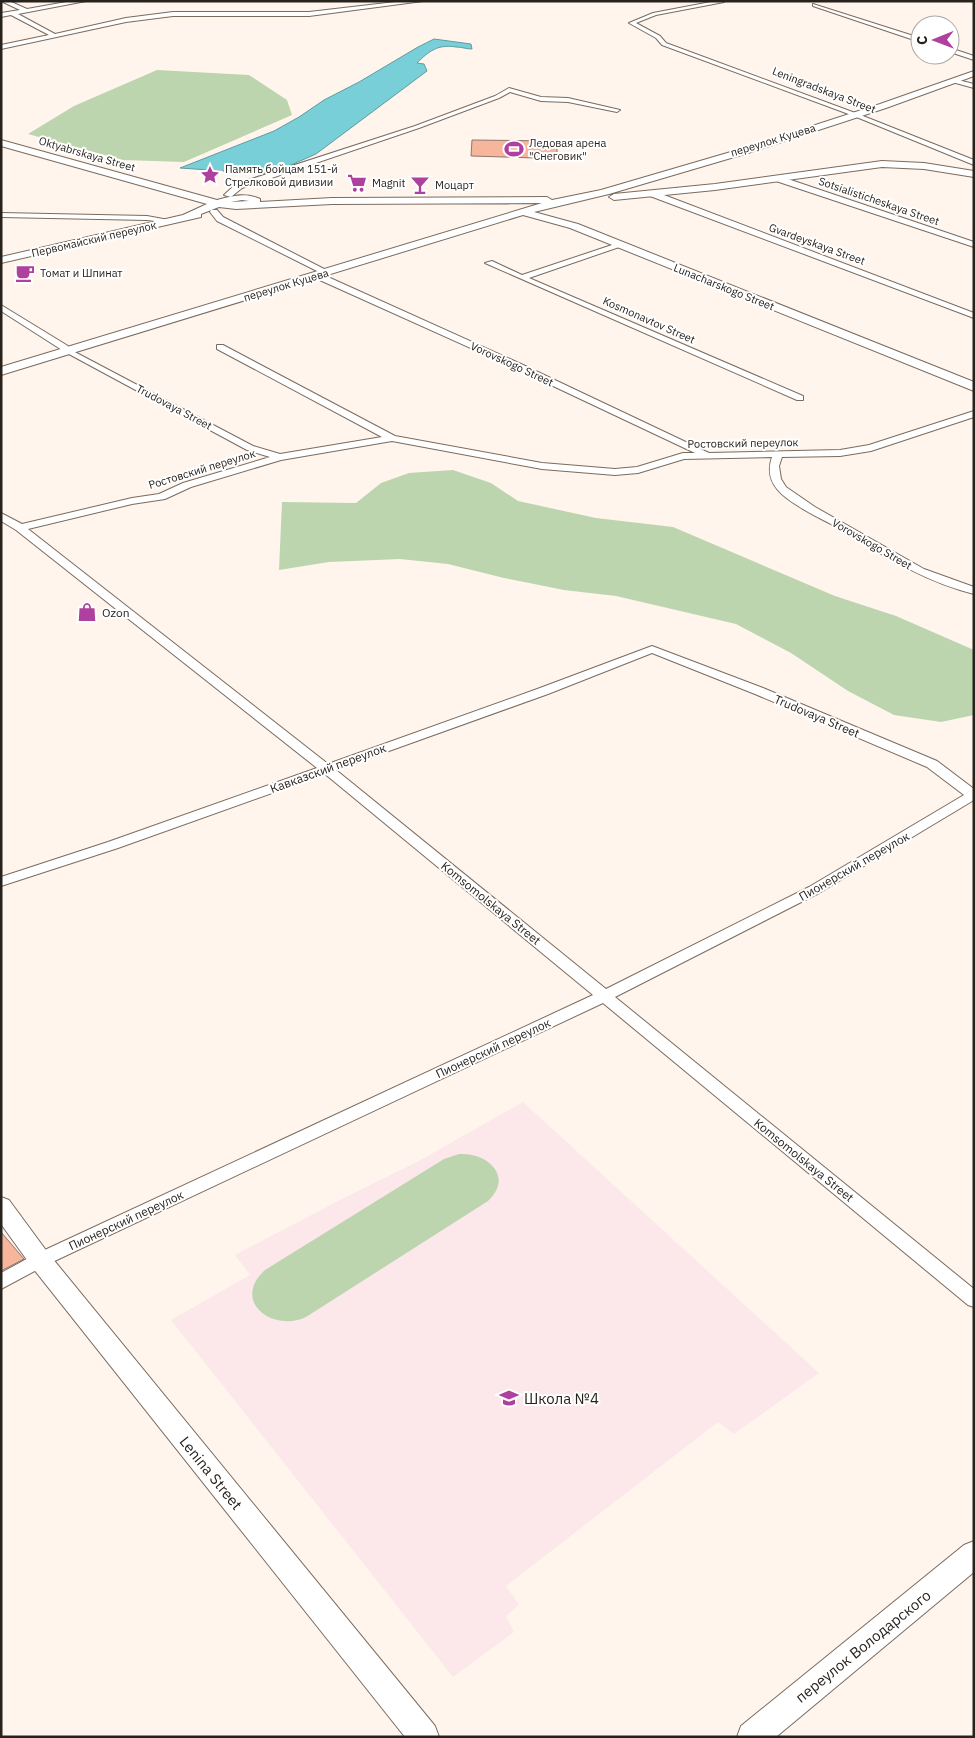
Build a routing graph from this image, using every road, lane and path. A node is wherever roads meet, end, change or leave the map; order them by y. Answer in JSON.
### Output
{"nodes":[{"id":1,"x":4,"y":1,"type":"edge"},
{"id":2,"x":83,"y":1,"type":"edge"},
{"id":3,"x":420,"y":1,"type":"edge"},
{"id":4,"x":720,"y":2,"type":"edge"},
{"id":5,"x":829,"y":2,"type":"edge"},
{"id":6,"x":25,"y":10,"type":"junction"},
{"id":7,"x":12,"y":13,"type":"junction"},
{"id":8,"x":1,"y":15,"type":"edge"},
{"id":9,"x":54,"y":36,"type":"junction"},
{"id":10,"x":910,"y":37,"type":"edge"},
{"id":11,"x":1,"y":47,"type":"edge"},
{"id":12,"x":960,"y":53,"type":"edge"},
{"id":13,"x":974,"y":58,"type":"edge"},
{"id":14,"x":974,"y":73,"type":"edge"},
{"id":15,"x":954,"y":81,"type":"junction"},
{"id":16,"x":974,"y":86,"type":"edge"},
{"id":17,"x":617,"y":110,"type":"dead end"},
{"id":18,"x":856,"y":115,"type":"junction"},
{"id":19,"x":1,"y":143,"type":"edge"},
{"id":20,"x":974,"y":164,"type":"edge"},
{"id":21,"x":974,"y":174,"type":"edge"},
{"id":22,"x":776,"y":178,"type":"junction"},
{"id":23,"x":166,"y":189,"type":"junction"},
{"id":24,"x":653,"y":194,"type":"junction"},
{"id":25,"x":196,"y":198,"type":"junction"},
{"id":26,"x":570,"y":199,"type":"junction"},
{"id":27,"x":471,"y":200,"type":"junction"},
{"id":28,"x":235,"y":201,"type":"junction"},
{"id":29,"x":332,"y":201,"type":"joint"},
{"id":30,"x":197,"y":212,"type":"junction"},
{"id":31,"x":214,"y":212,"type":"junction"},
{"id":32,"x":524,"y":212,"type":"junction"},
{"id":33,"x":1,"y":215,"type":"edge"},
{"id":34,"x":187,"y":217,"type":"junction"},
{"id":35,"x":170,"y":221,"type":"junction"},
{"id":36,"x":621,"y":245,"type":"junction"},
{"id":37,"x":974,"y":245,"type":"edge"},
{"id":38,"x":1,"y":260,"type":"edge"},
{"id":39,"x":489,"y":263,"type":"dead end"},
{"id":40,"x":321,"y":274,"type":"junction"},
{"id":41,"x":523,"y":277,"type":"junction"},
{"id":42,"x":1,"y":307,"type":"edge"},
{"id":43,"x":974,"y":316,"type":"edge"},
{"id":44,"x":220,"y":347,"type":"dead end"},
{"id":45,"x":68,"y":349,"type":"junction"},
{"id":46,"x":1,"y":371,"type":"edge"},
{"id":47,"x":974,"y":388,"type":"edge"},
{"id":48,"x":800,"y":398,"type":"dead end"},
{"id":49,"x":974,"y":414,"type":"edge"},
{"id":50,"x":392,"y":438,"type":"junction"},
{"id":51,"x":778,"y":455,"type":"junction"},
{"id":52,"x":708,"y":456,"type":"junction"},
{"id":53,"x":280,"y":458,"type":"junction"},
{"id":54,"x":1,"y":516,"type":"edge"},
{"id":55,"x":20,"y":528,"type":"junction"},
{"id":56,"x":974,"y":591,"type":"edge"},
{"id":57,"x":652,"y":649,"type":"joint"},
{"id":58,"x":326,"y":768,"type":"junction"},
{"id":59,"x":973,"y":795,"type":"edge"},
{"id":60,"x":1,"y":882,"type":"edge"},
{"id":61,"x":605,"y":996,"type":"junction"},
{"id":62,"x":1,"y":1206,"type":"edge"},
{"id":63,"x":40,"y":1260,"type":"junction"},
{"id":64,"x":1,"y":1282,"type":"edge"},
{"id":65,"x":974,"y":1300,"type":"edge"},
{"id":66,"x":974,"y":1554,"type":"edge"},
{"id":67,"x":424,"y":1737,"type":"edge"},
{"id":68,"x":752,"y":1737,"type":"edge"}],
"edges":[{"from":1,"to":6,"type":"street"},
{"from":2,"to":6,"type":"street"},
{"from":3,"to":9,"type":"street"},
{"from":4,"to":18,"type":"street","name":"Leningradskaya Street"},
{"from":5,"to":10,"type":"street"},
{"from":6,"to":7,"type":"street"},
{"from":7,"to":8,"type":"street"},
{"from":7,"to":9,"type":"street"},
{"from":9,"to":11,"type":"street"},
{"from":12,"to":13,"type":"street"},
{"from":14,"to":15,"type":"street","name":"переулок Куцева"},
{"from":15,"to":16,"type":"street"},
{"from":15,"to":18,"type":"street","name":"переулок Куцева"},
{"from":17,"to":28,"type":"street"},
{"from":18,"to":20,"type":"street","name":"Leningradskaya Street"},
{"from":18,"to":26,"type":"street","name":"переулок Куцева"},
{"from":19,"to":23,"type":"street","name":"Oktyabrskaya Street"},
{"from":21,"to":22,"type":"street","name":"переулок Куцева"},
{"from":22,"to":24,"type":"street","name":"переулок Куцева"},
{"from":22,"to":37,"type":"street","name":"Sotsialisticheskaya Street"},
{"from":23,"to":25,"type":"street","name":"Oktyabrskaya Street"},
{"from":23,"to":28,"type":"street","name":"Oktyabrskaya Street"},
{"from":24,"to":26,"type":"street","name":"переулок Куцева"},
{"from":24,"to":43,"type":"street","name":"Gvardeyskaya Street"},
{"from":25,"to":28,"type":"street","name":"Oktyabrskaya Street"},
{"from":25,"to":30,"type":"street"},
{"from":26,"to":27,"type":"street","name":"Первомайский переулок"},
{"from":26,"to":32,"type":"street","name":"переулок Куцева"},
{"from":27,"to":29,"type":"street","name":"Первомайский переулок"},
{"from":27,"to":32,"type":"street","name":"Lunacharskogo Street"},
{"from":28,"to":29,"type":"street","name":"Первомайский переулок"},
{"from":28,"to":30,"type":"street","name":"Первомайский переулок"},
{"from":28,"to":31,"type":"street","name":"Первомайский переулок"},
{"from":30,"to":34,"type":"street","name":"Первомайский переулок"},
{"from":31,"to":34,"type":"street","name":"Первомайский переулок"},
{"from":31,"to":40,"type":"street","name":"Vorovskogo Street"},
{"from":32,"to":36,"type":"street","name":"Lunacharskogo Street"},
{"from":32,"to":40,"type":"street","name":"переулок Куцева"},
{"from":33,"to":35,"type":"street"},
{"from":34,"to":35,"type":"street","name":"Первомайский переулок"},
{"from":35,"to":38,"type":"street","name":"Первомайский переулок"},
{"from":36,"to":41,"type":"street"},
{"from":36,"to":47,"type":"street","name":"Lunacharskogo Street"},
{"from":39,"to":41,"type":"street","name":"Kosmonavtov Street"},
{"from":40,"to":45,"type":"street","name":"переулок Куцева"},
{"from":40,"to":52,"type":"street","name":"Vorovskogo Street"},
{"from":41,"to":48,"type":"street","name":"Kosmonavtov Street"},
{"from":42,"to":45,"type":"street","name":"Trudovaya Street"},
{"from":44,"to":50,"type":"street","name":"Ростовский переулок"},
{"from":45,"to":46,"type":"street","name":"переулок Куцева"},
{"from":45,"to":53,"type":"street","name":"Trudovaya Street"},
{"from":49,"to":51,"type":"street","name":"Ростовский переулок"},
{"from":50,"to":52,"type":"street","name":"Ростовский переулок"},
{"from":50,"to":53,"type":"street","name":"Ростовский переулок"},
{"from":51,"to":52,"type":"street","name":"Ростовский переулок"},
{"from":51,"to":56,"type":"street","name":"Vorovskogo Street"},
{"from":53,"to":55,"type":"street","name":"Ростовский переулок"},
{"from":54,"to":55,"type":"street","name":"Komsomolskaya Street"},
{"from":55,"to":58,"type":"street","name":"Komsomolskaya Street"},
{"from":57,"to":58,"type":"street","name":"Кавказский переулок"},
{"from":57,"to":59,"type":"street","name":"Trudovaya Street"},
{"from":58,"to":60,"type":"street","name":"Кавказский переулок"},
{"from":58,"to":61,"type":"street","name":"Komsomolskaya Street"},
{"from":59,"to":61,"type":"street","name":"Пионерский переулок"},
{"from":61,"to":63,"type":"street","name":"Пионерский переулок"},
{"from":61,"to":65,"type":"street","name":"Komsomolskaya Street"},
{"from":62,"to":63,"type":"street","name":"Lenina Street"},
{"from":63,"to":64,"type":"street","name":"Пионерский переулок"},
{"from":63,"to":67,"type":"street","name":"Lenina Street"},
{"from":66,"to":68,"type":"street","name":"переулок Володарского"}]}
